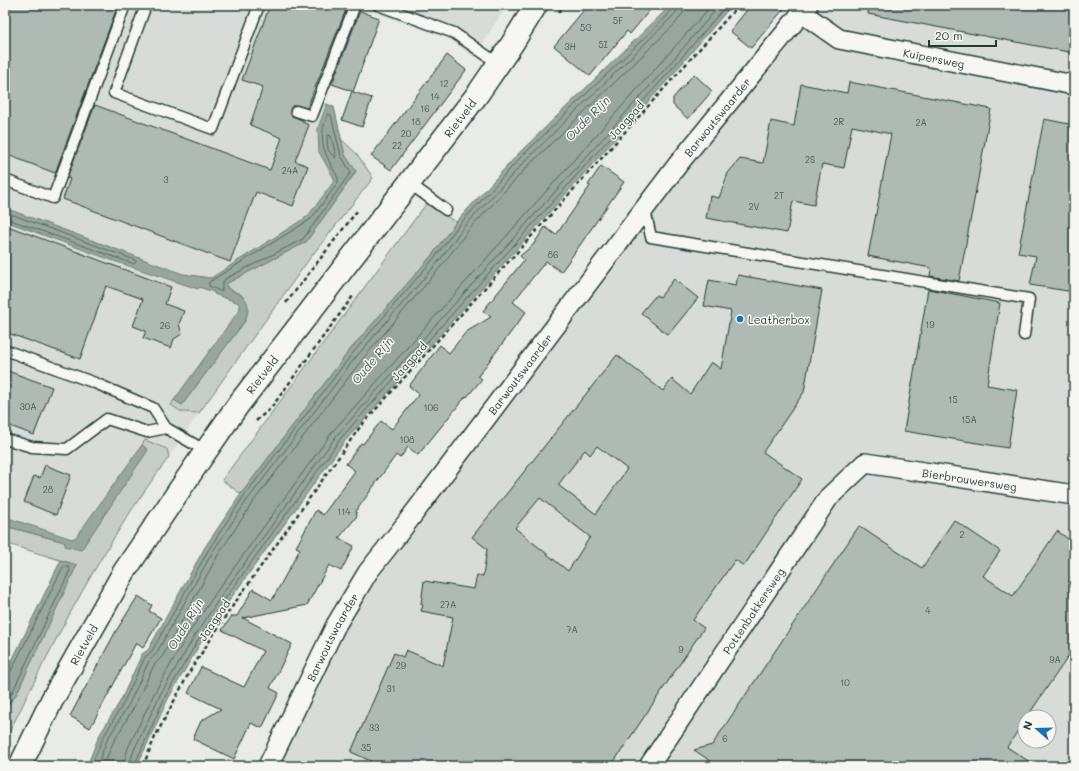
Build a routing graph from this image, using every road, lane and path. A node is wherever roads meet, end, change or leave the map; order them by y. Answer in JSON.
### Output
{"nodes":[{"id":1,"x":125,"y":5,"type":"edge"},
{"id":2,"x":146,"y":5,"type":"edge"},
{"id":3,"x":259,"y":5,"type":"edge"},
{"id":4,"x":355,"y":5,"type":"edge"},
{"id":5,"x":378,"y":5,"type":"edge"},
{"id":6,"x":536,"y":5,"type":"edge"},
{"id":7,"x":739,"y":5,"type":"edge"},
{"id":8,"x":805,"y":9,"type":"edge"},
{"id":9,"x":499,"y":64,"type":"junction"},
{"id":10,"x":1074,"y":85,"type":"edge"},
{"id":11,"x":296,"y":111,"type":"dead end"},
{"id":12,"x":5,"y":180,"type":"edge"},
{"id":13,"x":409,"y":183,"type":"junction"},
{"id":14,"x":446,"y":210,"type":"dead end"},
{"id":15,"x":645,"y":210,"type":"junction"},
{"id":16,"x":356,"y":292,"type":"dead end"},
{"id":17,"x":1024,"y":335,"type":"dead end"},
{"id":18,"x":5,"y":350,"type":"edge"},
{"id":19,"x":253,"y":424,"type":"dead end"},
{"id":20,"x":166,"y":428,"type":"junction"},
{"id":21,"x":5,"y":440,"type":"edge"},
{"id":22,"x":206,"y":451,"type":"junction"},
{"id":23,"x":865,"y":463,"type":"joint"},
{"id":24,"x":1074,"y":495,"type":"edge"},
{"id":25,"x":20,"y":766,"type":"edge"},
{"id":26,"x":143,"y":766,"type":"edge"},
{"id":27,"x":268,"y":766,"type":"edge"},
{"id":28,"x":650,"y":766,"type":"edge"}],
"edges":[{"from":1,"to":12,"type":"lane"},
{"from":2,"to":3,"type":"lane"},
{"from":4,"to":11,"type":"lane"},
{"from":5,"to":9,"type":"lane"},
{"from":6,"to":9,"type":"main road","name":"Rietveld"},
{"from":7,"to":26,"type":"path","name":"Jaagpad"},
{"from":8,"to":10,"type":"street","name":"Kuipersweg"},
{"from":8,"to":15,"type":"street","name":"Barwoutswaarder"},
{"from":9,"to":13,"type":"main road","name":"Rietveld"},
{"from":13,"to":14,"type":"lane"},
{"from":13,"to":22,"type":"main road","name":"Rietveld"},
{"from":15,"to":17,"type":"lane"},
{"from":15,"to":27,"type":"street","name":"Barwoutswaarder"},
{"from":16,"to":19,"type":"path"},
{"from":18,"to":20,"type":"lane"},
{"from":20,"to":21,"type":"lane"},
{"from":20,"to":22,"type":"lane"},
{"from":22,"to":25,"type":"main road","name":"Rietveld"},
{"from":23,"to":24,"type":"street","name":"Bierbrouwersweg"},
{"from":23,"to":28,"type":"street","name":"Pottenbakkersweg"}]}
